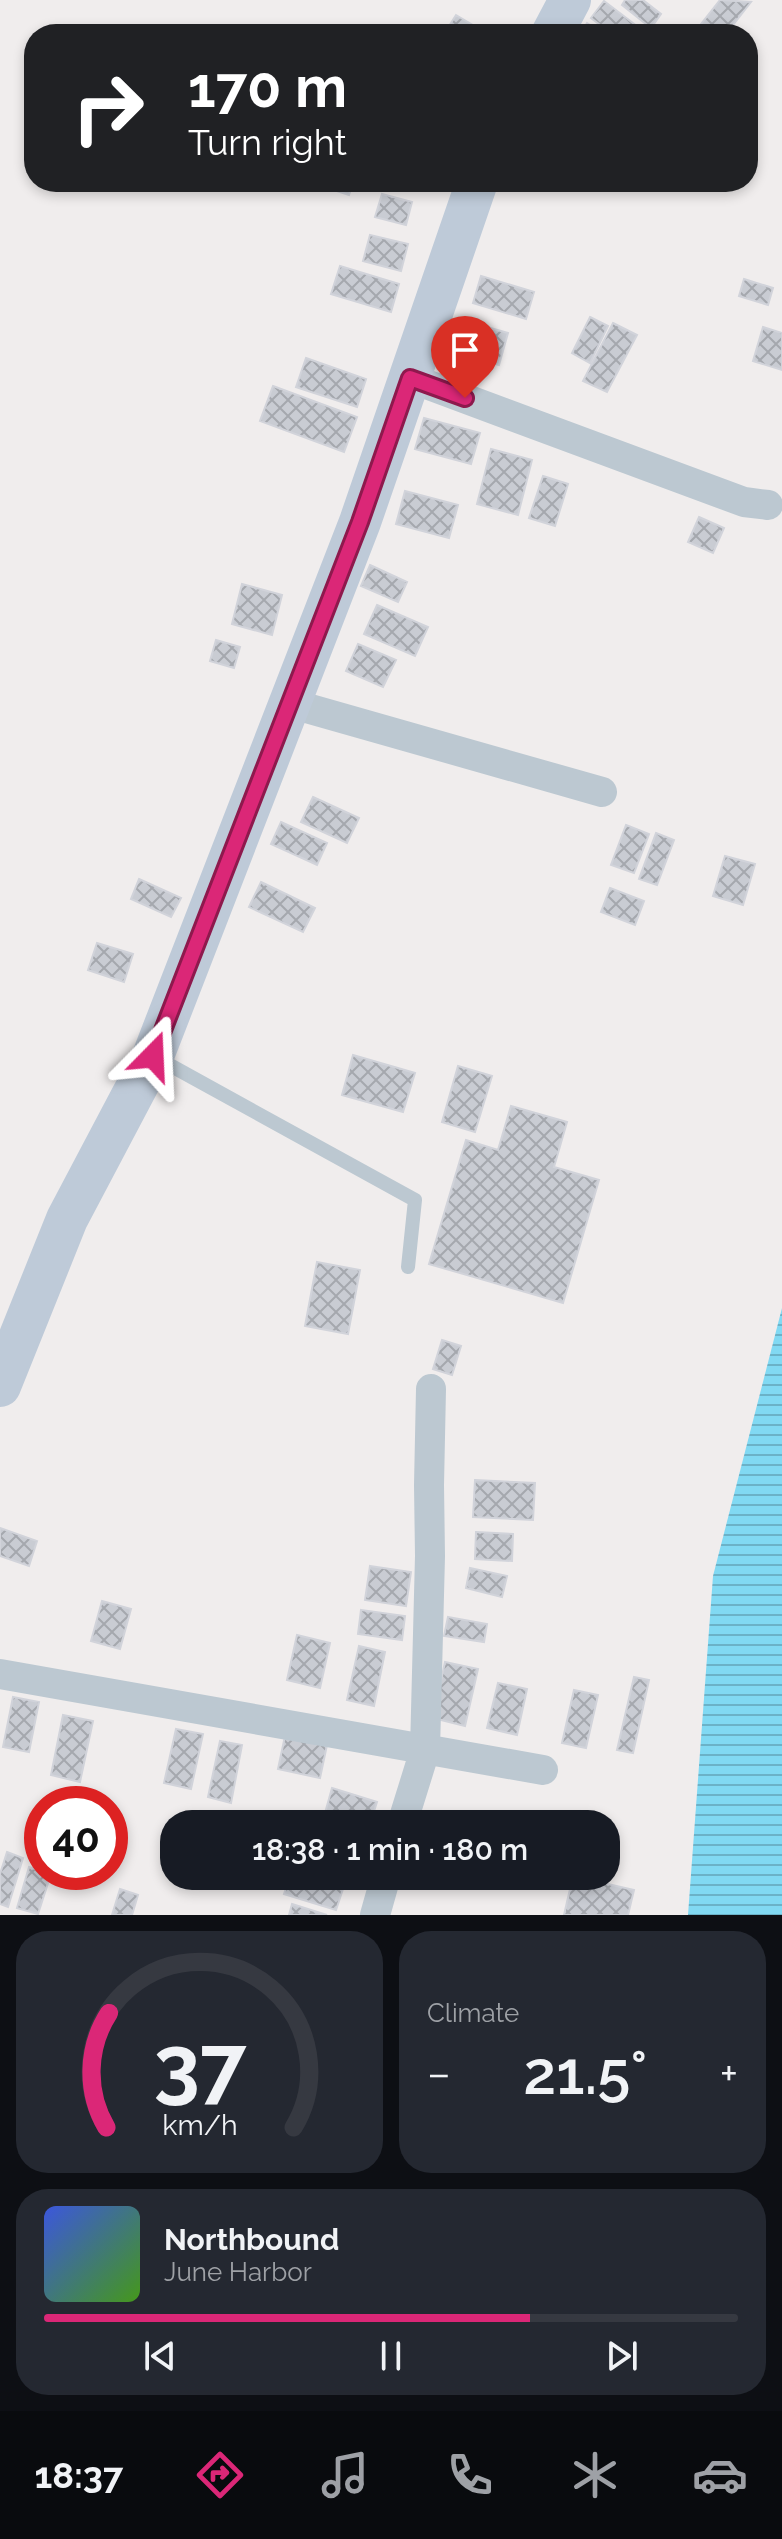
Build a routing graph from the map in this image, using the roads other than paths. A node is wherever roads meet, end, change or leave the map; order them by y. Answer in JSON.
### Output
{"nodes":[{"id":1,"x":570,"y":0,"type":"edge"},
{"id":2,"x":557,"y":24,"type":"edge"},
{"id":3,"x":474,"y":192,"type":"edge"},
{"id":4,"x":410,"y":378,"type":"junction"},
{"id":5,"x":768,"y":505,"type":"dead end"},
{"id":6,"x":289,"y":703,"type":"junction"},
{"id":7,"x":602,"y":792,"type":"dead end"},
{"id":8,"x":153,"y":1056,"type":"junction"},
{"id":9,"x":408,"y":1267,"type":"dead end"},
{"id":10,"x":0,"y":1386,"type":"edge"},
{"id":11,"x":431,"y":1389,"type":"dead end"},
{"id":12,"x":0,"y":1674,"type":"edge"},
{"id":13,"x":425,"y":1750,"type":"junction"},
{"id":14,"x":543,"y":1770,"type":"dead end"},
{"id":15,"x":406,"y":1810,"type":"edge"},
{"id":16,"x":382,"y":1890,"type":"edge"},
{"id":17,"x":375,"y":1915,"type":"edge"}],
"edges":[{"from":1,"to":2,"type":"street"},
{"from":3,"to":4,"type":"street"},
{"from":4,"to":5,"type":"street"},
{"from":4,"to":6,"type":"street"},
{"from":6,"to":7,"type":"street"},
{"from":6,"to":8,"type":"street"},
{"from":8,"to":9,"type":"lane"},
{"from":8,"to":10,"type":"street"},
{"from":11,"to":13,"type":"street"},
{"from":12,"to":13,"type":"street"},
{"from":13,"to":14,"type":"street"},
{"from":13,"to":15,"type":"street"},
{"from":16,"to":17,"type":"street"}]}
